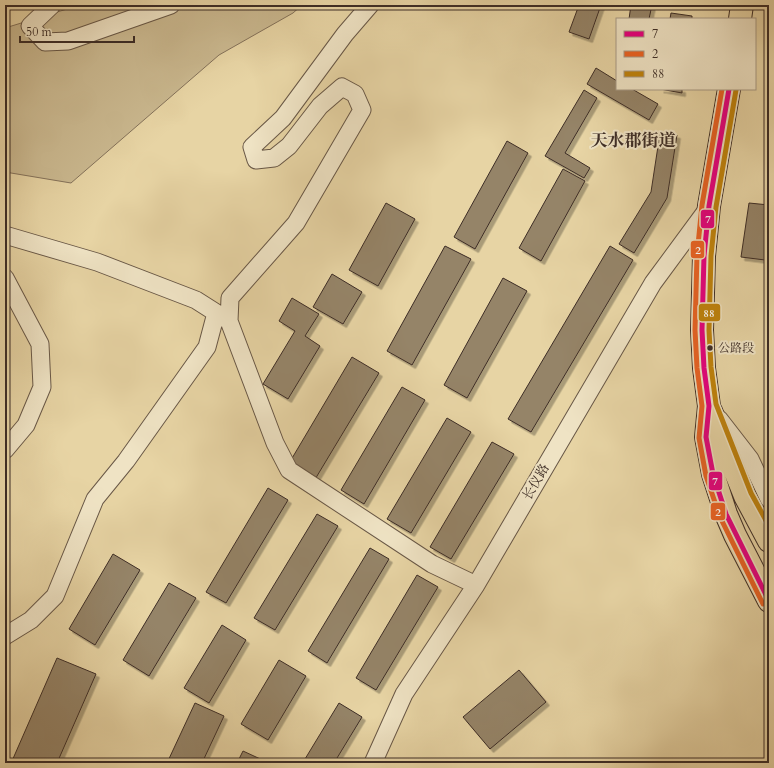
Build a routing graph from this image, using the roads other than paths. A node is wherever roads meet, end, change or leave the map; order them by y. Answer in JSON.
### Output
{"nodes":[{"id":1,"x":52,"y":5,"type":"edge"},
{"id":2,"x":172,"y":5,"type":"edge"},
{"id":3,"x":370,"y":5,"type":"edge"},
{"id":4,"x":727,"y":5,"type":"edge"},
{"id":5,"x":742,"y":5,"type":"edge"},
{"id":6,"x":725,"y":18,"type":"edge"},
{"id":7,"x":740,"y":18,"type":"edge"},
{"id":8,"x":715,"y":90,"type":"edge"},
{"id":9,"x":729,"y":90,"type":"edge"},
{"id":10,"x":709,"y":206,"type":"junction"},
{"id":11,"x":5,"y":235,"type":"edge"},
{"id":12,"x":5,"y":278,"type":"edge"},
{"id":13,"x":222,"y":317,"type":"junction"},
{"id":14,"x":709,"y":406,"type":"junction"},
{"id":15,"x":5,"y":450,"type":"edge"},
{"id":16,"x":769,"y":499,"type":"edge"},
{"id":17,"x":769,"y":541,"type":"edge"},
{"id":18,"x":476,"y":585,"type":"junction"},
{"id":19,"x":769,"y":601,"type":"edge"},
{"id":20,"x":5,"y":636,"type":"edge"},
{"id":21,"x":373,"y":763,"type":"edge"}],
"edges":[{"from":1,"to":2,"type":"street"},
{"from":3,"to":13,"type":"street"},
{"from":4,"to":6,"type":"highway"},
{"from":5,"to":7,"type":"highway"},
{"from":8,"to":10,"type":"highway"},
{"from":9,"to":10,"type":"highway"},
{"from":10,"to":14,"type":"highway"},
{"from":10,"to":18,"type":"street","name":"长仪路"},
{"from":11,"to":13,"type":"street"},
{"from":12,"to":15,"type":"street"},
{"from":13,"to":18,"type":"street"},
{"from":13,"to":20,"type":"street"},
{"from":14,"to":16,"type":"street"},
{"from":14,"to":17,"type":"highway"},
{"from":14,"to":19,"type":"highway"},
{"from":18,"to":21,"type":"street","name":"长仪路"}]}
